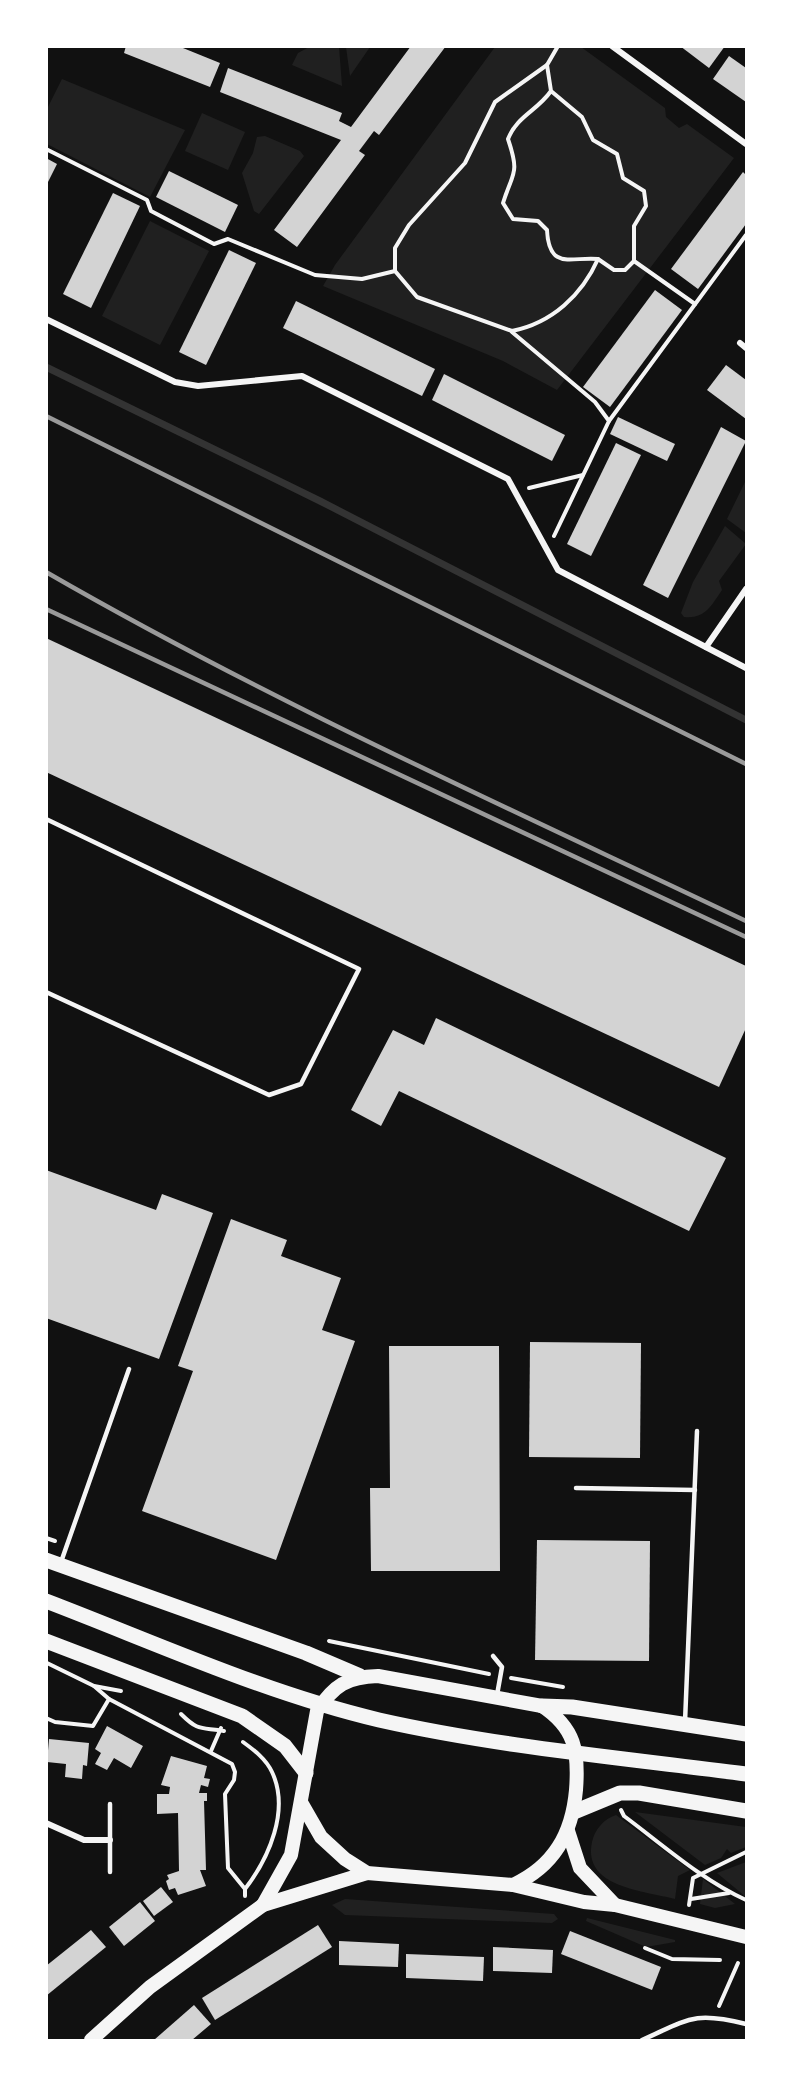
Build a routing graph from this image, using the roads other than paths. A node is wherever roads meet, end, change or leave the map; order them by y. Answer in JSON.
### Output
{"nodes":[{"id":1,"x":612,"y":46,"type":"edge"},
{"id":2,"x":747,"y":144,"type":"edge"},
{"id":3,"x":46,"y":319,"type":"edge"},
{"id":4,"x":740,"y":344,"type":"dead end"},
{"id":5,"x":747,"y":348,"type":"edge"},
{"id":6,"x":747,"y":589,"type":"edge"},
{"id":7,"x":706,"y":647,"type":"junction"},
{"id":8,"x":747,"y":668,"type":"edge"},
{"id":9,"x":46,"y":819,"type":"edge"},
{"id":10,"x":46,"y":992,"type":"edge"},
{"id":11,"x":129,"y":1369,"type":"dead end"},
{"id":12,"x":697,"y":1431,"type":"dead end"},
{"id":13,"x":576,"y":1488,"type":"dead end"},
{"id":14,"x":695,"y":1490,"type":"junction"},
{"id":15,"x":53,"y":1563,"type":"edge"},
{"id":16,"x":46,"y":1601,"type":"edge"},
{"id":17,"x":46,"y":1641,"type":"edge"},
{"id":18,"x":493,"y":1656,"type":"dead end"},
{"id":19,"x":360,"y":1676,"type":"junction"},
{"id":20,"x":496,"y":1698,"type":"junction"},
{"id":21,"x":542,"y":1706,"type":"junction"},
{"id":22,"x":685,"y":1724,"type":"junction"},
{"id":23,"x":747,"y":1734,"type":"edge"},
{"id":24,"x":306,"y":1773,"type":"junction"},
{"id":25,"x":747,"y":1774,"type":"edge"},
{"id":26,"x":110,"y":1804,"type":"dead end"},
{"id":27,"x":302,"y":1804,"type":"junction"},
{"id":28,"x":747,"y":1811,"type":"edge"},
{"id":29,"x":574,"y":1812,"type":"junction"},
{"id":30,"x":46,"y":1823,"type":"edge"},
{"id":31,"x":568,"y":1831,"type":"junction"},
{"id":32,"x":110,"y":1840,"type":"junction"},
{"id":33,"x":110,"y":1872,"type":"dead end"},
{"id":34,"x":368,"y":1873,"type":"junction"},
{"id":35,"x":513,"y":1885,"type":"junction"},
{"id":36,"x":262,"y":1905,"type":"junction"},
{"id":37,"x":615,"y":1905,"type":"junction"},
{"id":38,"x":747,"y":1937,"type":"edge"},
{"id":39,"x":747,"y":2024,"type":"edge"},
{"id":40,"x":92,"y":2040,"type":"edge"},
{"id":41,"x":642,"y":2040,"type":"edge"}],
"edges":[{"from":1,"to":2,"type":"street"},
{"from":3,"to":7,"type":"street"},
{"from":4,"to":5,"type":"street"},
{"from":6,"to":7,"type":"street"},
{"from":7,"to":8,"type":"street"},
{"from":9,"to":10,"type":"lane"},
{"from":11,"to":15,"type":"lane"},
{"from":12,"to":14,"type":"lane"},
{"from":13,"to":14,"type":"lane"},
{"from":14,"to":22,"type":"lane"},
{"from":15,"to":19,"type":"highway"},
{"from":16,"to":25,"type":"highway"},
{"from":17,"to":24,"type":"highway"},
{"from":18,"to":20,"type":"lane"},
{"from":19,"to":20,"type":"main road"},
{"from":19,"to":24,"type":"main road"},
{"from":20,"to":21,"type":"main road"},
{"from":21,"to":22,"type":"highway"},
{"from":21,"to":29,"type":"main road"},
{"from":22,"to":23,"type":"highway"},
{"from":24,"to":27,"type":"main road"},
{"from":26,"to":32,"type":"lane"},
{"from":27,"to":34,"type":"main road"},
{"from":27,"to":36,"type":"main road"},
{"from":28,"to":29,"type":"highway"},
{"from":29,"to":31,"type":"main road"},
{"from":30,"to":32,"type":"street"},
{"from":31,"to":35,"type":"main road"},
{"from":31,"to":37,"type":"main road"},
{"from":32,"to":33,"type":"lane"},
{"from":34,"to":35,"type":"main road"},
{"from":34,"to":36,"type":"main road"},
{"from":35,"to":37,"type":"main road"},
{"from":36,"to":40,"type":"main road"},
{"from":37,"to":38,"type":"main road"},
{"from":39,"to":41,"type":"lane"}]}
